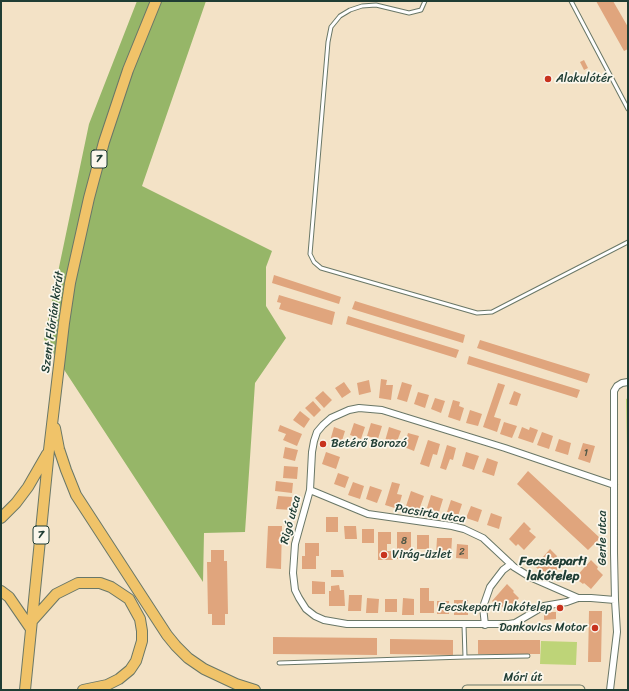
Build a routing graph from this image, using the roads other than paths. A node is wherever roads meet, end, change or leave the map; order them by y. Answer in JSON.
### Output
{"nodes":[{"id":1,"x":156,"y":1,"type":"edge"},
{"id":2,"x":426,"y":1,"type":"edge"},
{"id":3,"x":571,"y":1,"type":"edge"},
{"id":4,"x":628,"y":109,"type":"edge"},
{"id":5,"x":628,"y":242,"type":"edge"},
{"id":6,"x":628,"y":382,"type":"edge"},
{"id":7,"x":53,"y":418,"type":"junction"},
{"id":8,"x":49,"y":450,"type":"junction"},
{"id":9,"x":614,"y":485,"type":"junction"},
{"id":10,"x":310,"y":490,"type":"junction"},
{"id":11,"x":1,"y":518,"type":"edge"},
{"id":12,"x":510,"y":564,"type":"junction"},
{"id":13,"x":1,"y":592,"type":"edge"},
{"id":14,"x":578,"y":598,"type":"junction"},
{"id":15,"x":614,"y":600,"type":"junction"},
{"id":16,"x":32,"y":625,"type":"junction"},
{"id":17,"x":464,"y":625,"type":"junction"},
{"id":18,"x":485,"y":625,"type":"junction"},
{"id":19,"x":528,"y":656,"type":"dead end"},
{"id":20,"x":466,"y":657,"type":"junction"},
{"id":21,"x":279,"y":663,"type":"dead end"},
{"id":22,"x":25,"y":690,"type":"edge"},
{"id":23,"x":83,"y":690,"type":"edge"},
{"id":24,"x":255,"y":690,"type":"edge"},
{"id":25,"x":467,"y":690,"type":"edge"},
{"id":26,"x":580,"y":690,"type":"edge"},
{"id":27,"x":610,"y":690,"type":"edge"}],
"edges":[{"from":1,"to":7,"type":"main road","name":"Szent Flórián körút","number":"7"},
{"from":2,"to":5,"type":"lane"},
{"from":3,"to":4,"type":"lane"},
{"from":6,"to":9,"type":"street","name":"Gerle utca"},
{"from":7,"to":8,"type":"main road","name":"Szent Flórián körút","number":"7"},
{"from":7,"to":24,"type":"main road"},
{"from":8,"to":11,"type":"main road"},
{"from":8,"to":16,"type":"main road","name":"Szent Flórián körút","number":"7"},
{"from":9,"to":10,"type":"street","name":"Rigó utca"},
{"from":9,"to":15,"type":"street","name":"Gerle utca"},
{"from":10,"to":12,"type":"street","name":"Pacsirta utca"},
{"from":10,"to":17,"type":"street","name":"Rigó utca"},
{"from":12,"to":14,"type":"street","name":"Pacsirta utca"},
{"from":12,"to":18,"type":"street"},
{"from":13,"to":16,"type":"main road"},
{"from":14,"to":15,"type":"street","name":"Rigó utca"},
{"from":14,"to":18,"type":"street","name":"Rigó utca"},
{"from":15,"to":27,"type":"street","name":"Gerle utca"},
{"from":16,"to":22,"type":"main road","name":"Szent Flórián körút","number":"7"},
{"from":16,"to":23,"type":"main road"},
{"from":17,"to":18,"type":"street","name":"Rigó utca"},
{"from":17,"to":20,"type":"lane"},
{"from":19,"to":20,"type":"lane"},
{"from":20,"to":21,"type":"lane"},
{"from":25,"to":26,"type":"main road","name":"Móri út"}]}
